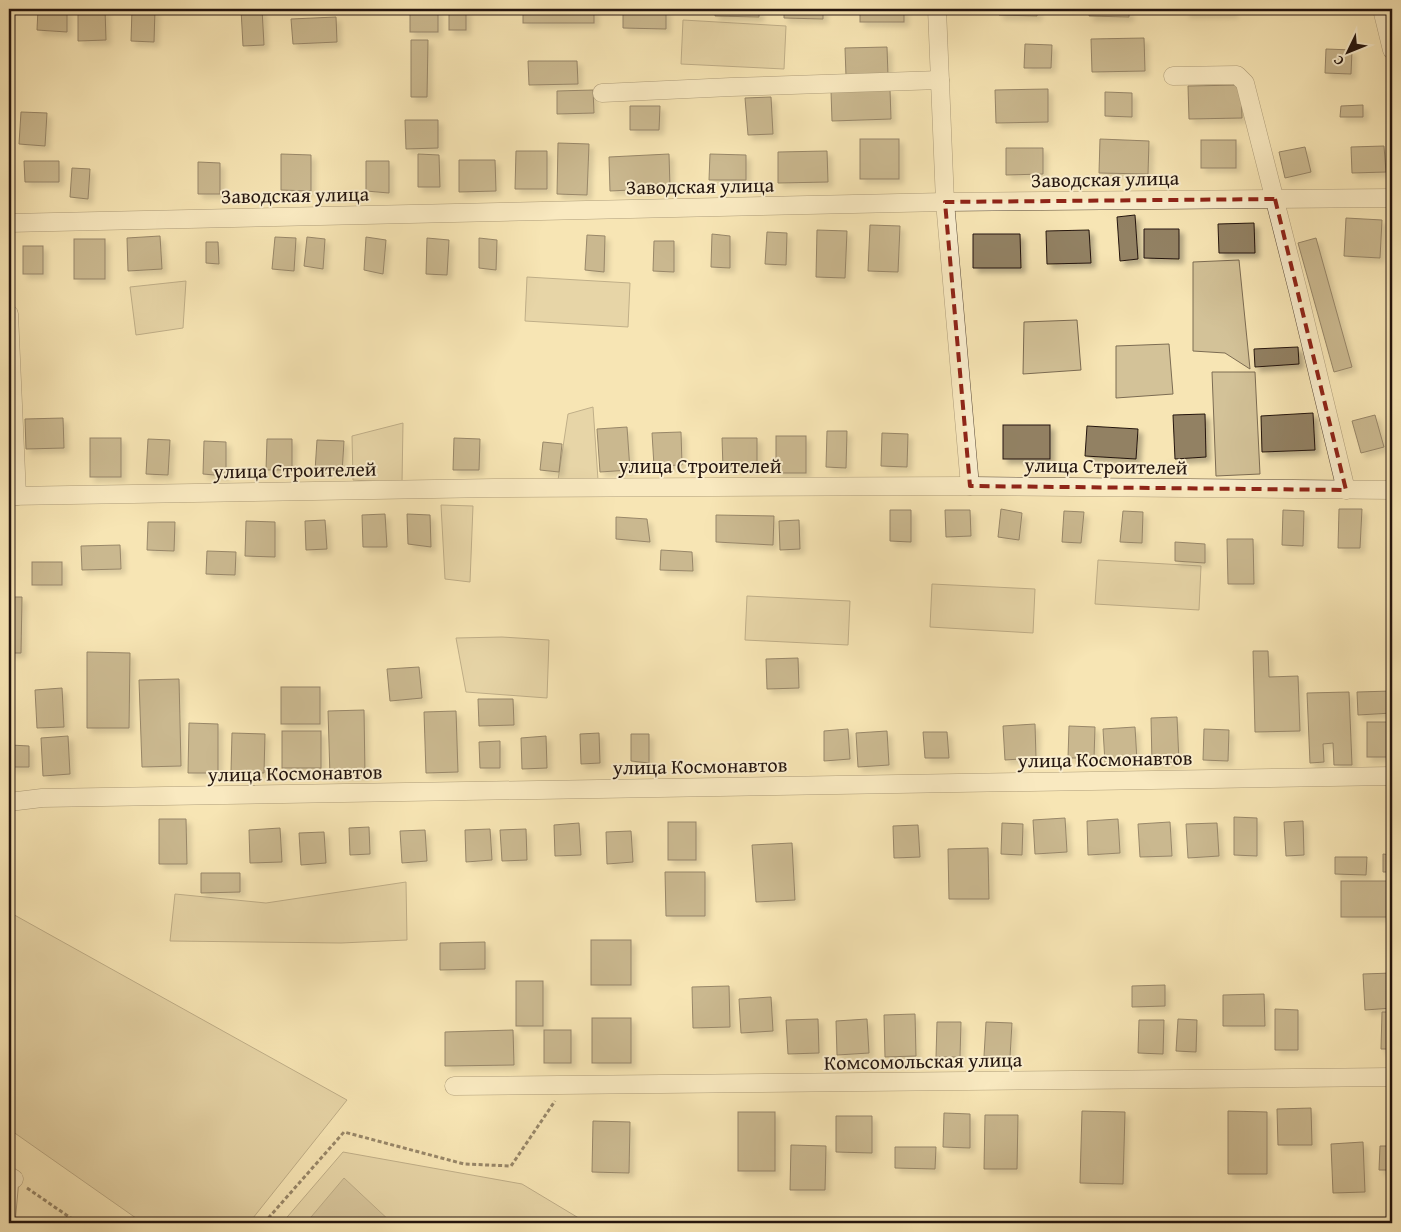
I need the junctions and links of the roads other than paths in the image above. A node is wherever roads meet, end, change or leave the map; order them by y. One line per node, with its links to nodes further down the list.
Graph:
1 (937, 9): 5 (street)
2 (1382, 9): 3 (street)
3 (1392, 50)
4 (1173, 76): 8 (street)
5 (940, 80): 6 (street); 9 (street)
6 (602, 93)
7 (1392, 198): 8 (street, Заводская улица)
8 (1274, 199): 9 (street, Заводская улица); 13 (street)
9 (945, 202): 10 (street, Заводская улица); 12 (street)
10 (9, 223)
11 (9, 314): 15 (street)
12 (970, 486): 13 (street, улица Строителей); 15 (street, улица Строителей)
13 (1346, 490): 14 (street, улица Строителей)
14 (1392, 490)
15 (13, 496)
16 (1392, 776): 17 (street, улица Космонавтов)
17 (9, 802)
18 (1392, 1077): 19 (street, Комсомольская улица)
19 (454, 1086)
20 (11, 1178): 21 (lane)
21 (10, 1223)

